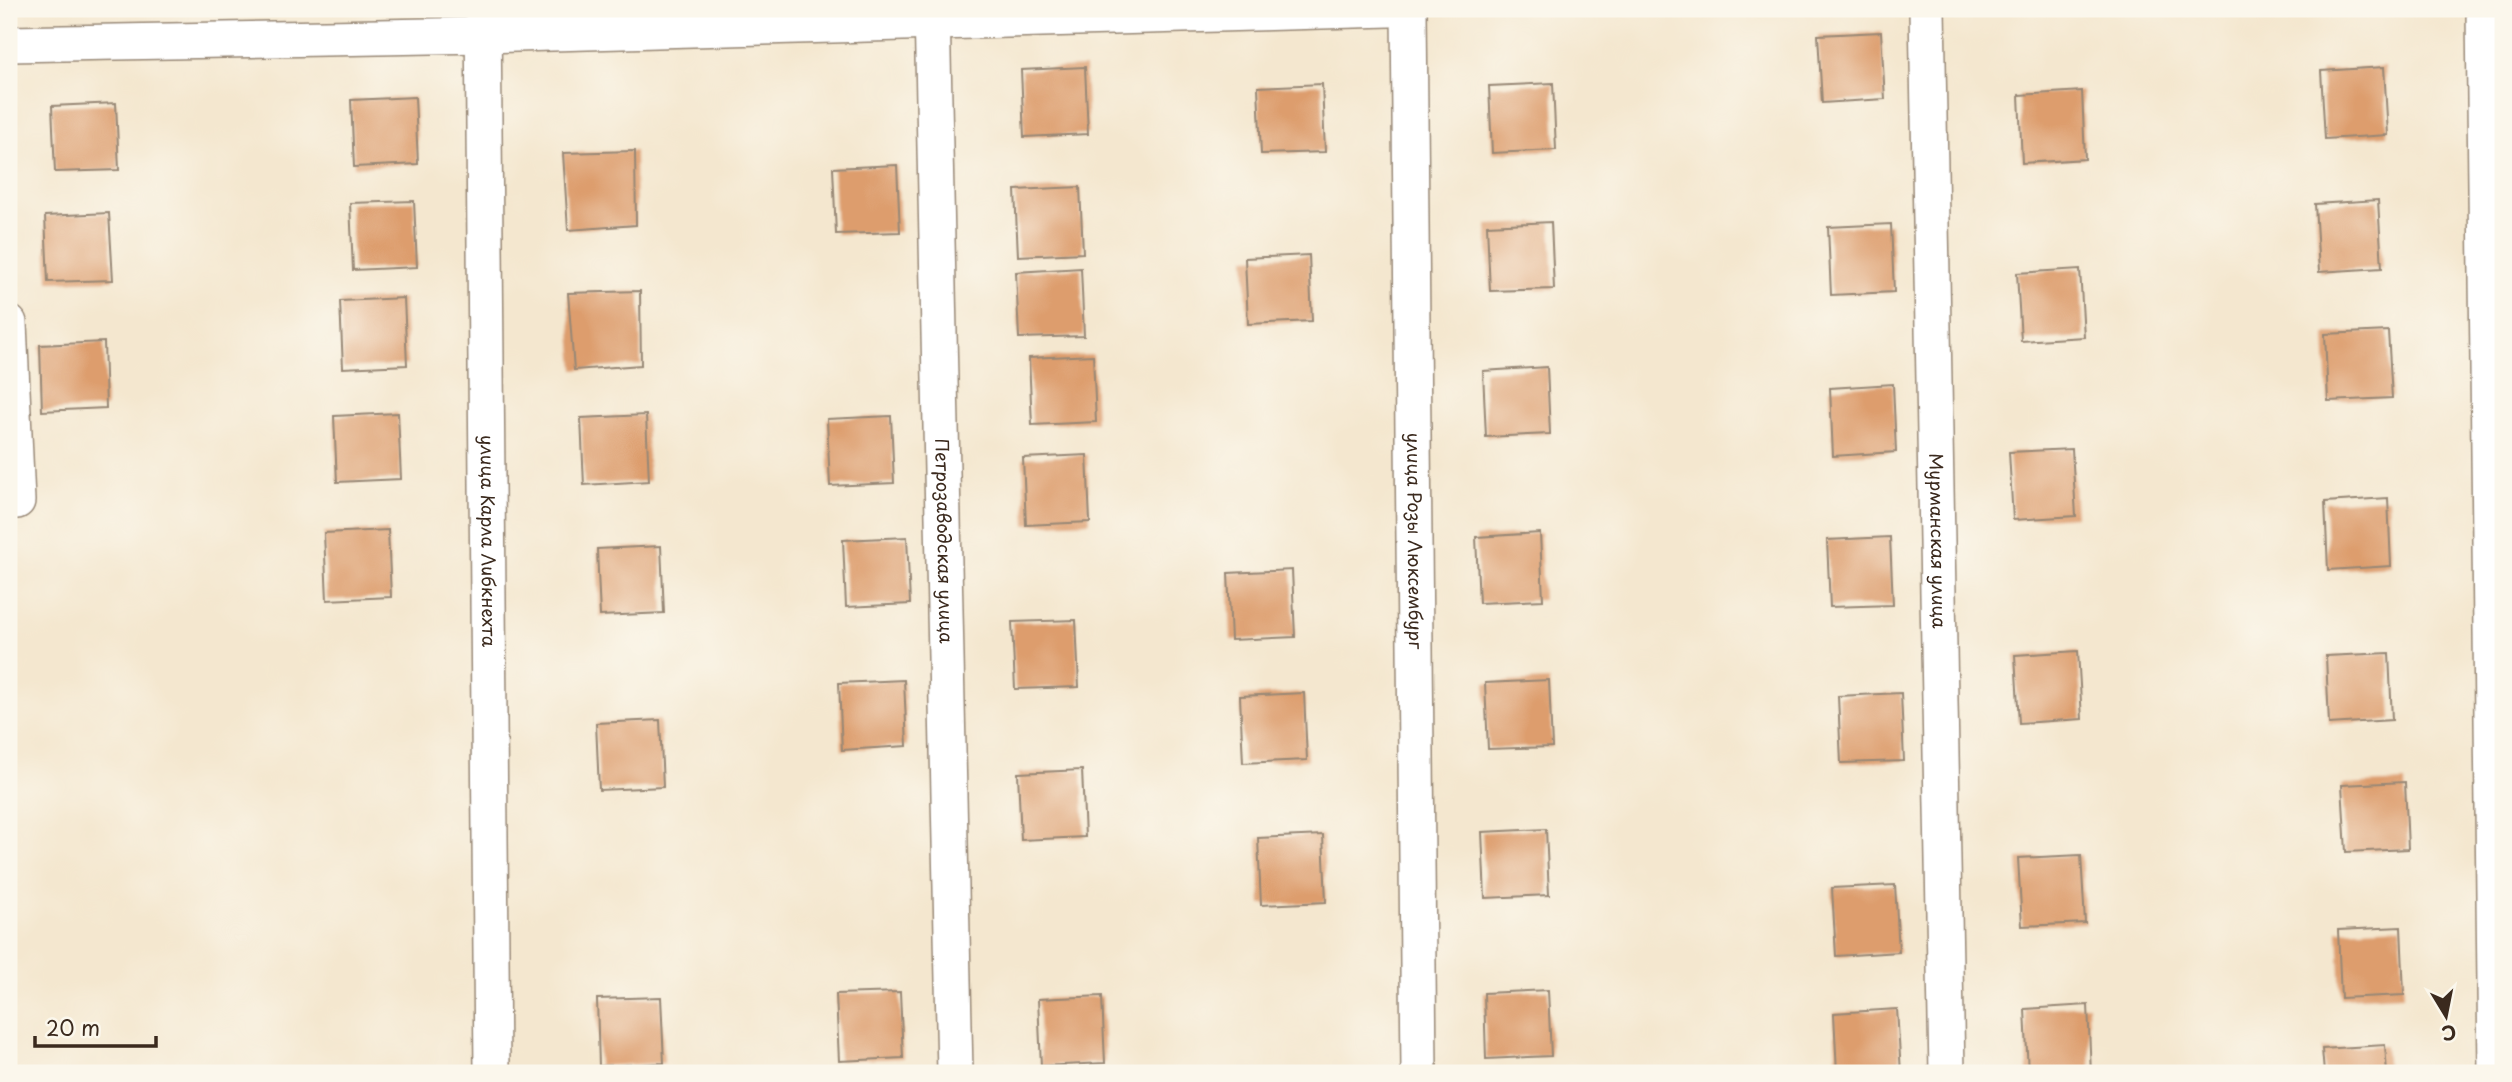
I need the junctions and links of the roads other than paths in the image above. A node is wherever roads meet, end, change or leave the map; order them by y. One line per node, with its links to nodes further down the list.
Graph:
1 (1390, 9): 5 (street)
2 (1409, 9): 12 (street, улица Розы Люксембург)
3 (1927, 9): 13 (street, Мурманская улица)
4 (2484, 9): 14 (street)
5 (932, 15): 6 (street); 11 (street, Петрозаводская улица)
6 (483, 22): 7 (street); 10 (street, улица Карла Либкнехта)
7 (9, 44)
8 (9, 323): 9 (street)
9 (17, 501)
10 (492, 1073)
11 (956, 1073)
12 (1419, 1073)
13 (1947, 1073)
14 (2496, 1073)

